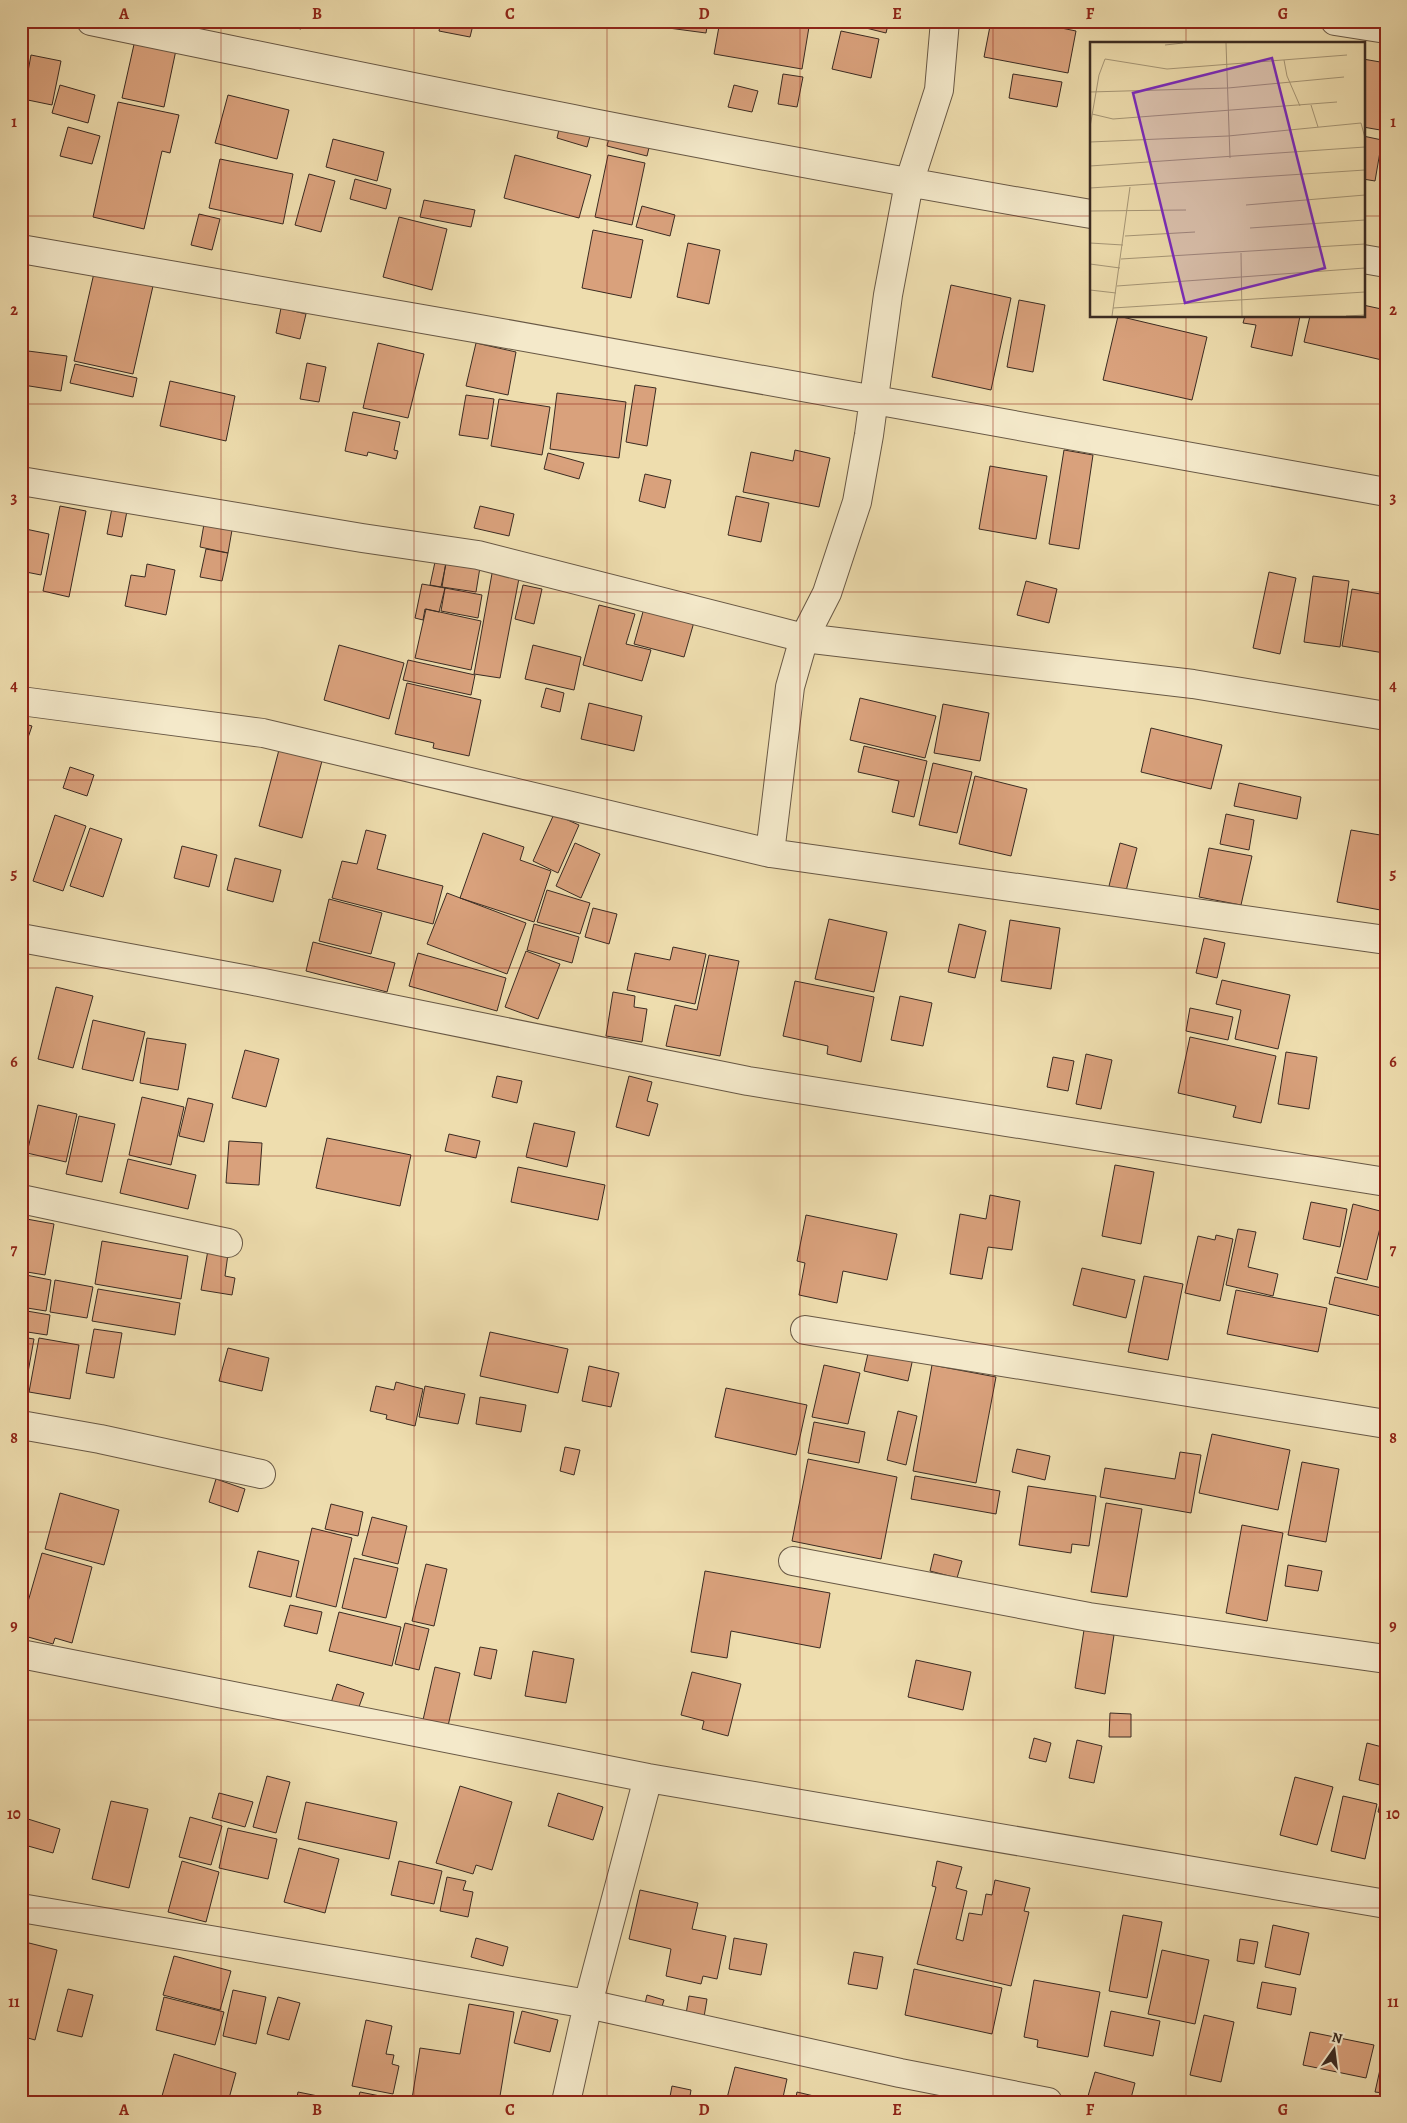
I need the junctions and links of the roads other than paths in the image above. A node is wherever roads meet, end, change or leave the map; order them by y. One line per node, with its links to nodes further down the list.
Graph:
1 (91, 21): 5 (street)
2 (944, 21): 5 (street)
3 (1335, 21): 4 (street)
4 (1386, 29)
5 (908, 183): 6 (street); 10 (street)
6 (1090, 214)
7 (21, 249): 10 (street)
8 (1364, 259): 9 (street)
9 (1386, 263)
10 (874, 400): 12 (street); 13 (street)
11 (21, 481): 13 (street)
12 (1386, 492)
13 (804, 638): 15 (street); 16 (street)
14 (21, 701): 16 (street)
15 (1386, 716)
16 (770, 853): 18 (street)
17 (21, 938): 19 (street)
18 (1386, 940)
19 (1386, 1182)
20 (21, 1199): 21 (street)
21 (228, 1243)
22 (805, 1330): 23 (street)
23 (1386, 1424)
24 (21, 1425): 25 (street)
25 (261, 1474)
26 (793, 1561): 28 (street)
27 (21, 1654): 29 (street)
28 (1386, 1659)
29 (648, 1778): 30 (street); 32 (street)
30 (1386, 1904)
31 (21, 1908): 32 (street)
32 (588, 2004): 33 (street); 34 (street)
33 (566, 2102)
34 (1048, 2102)

